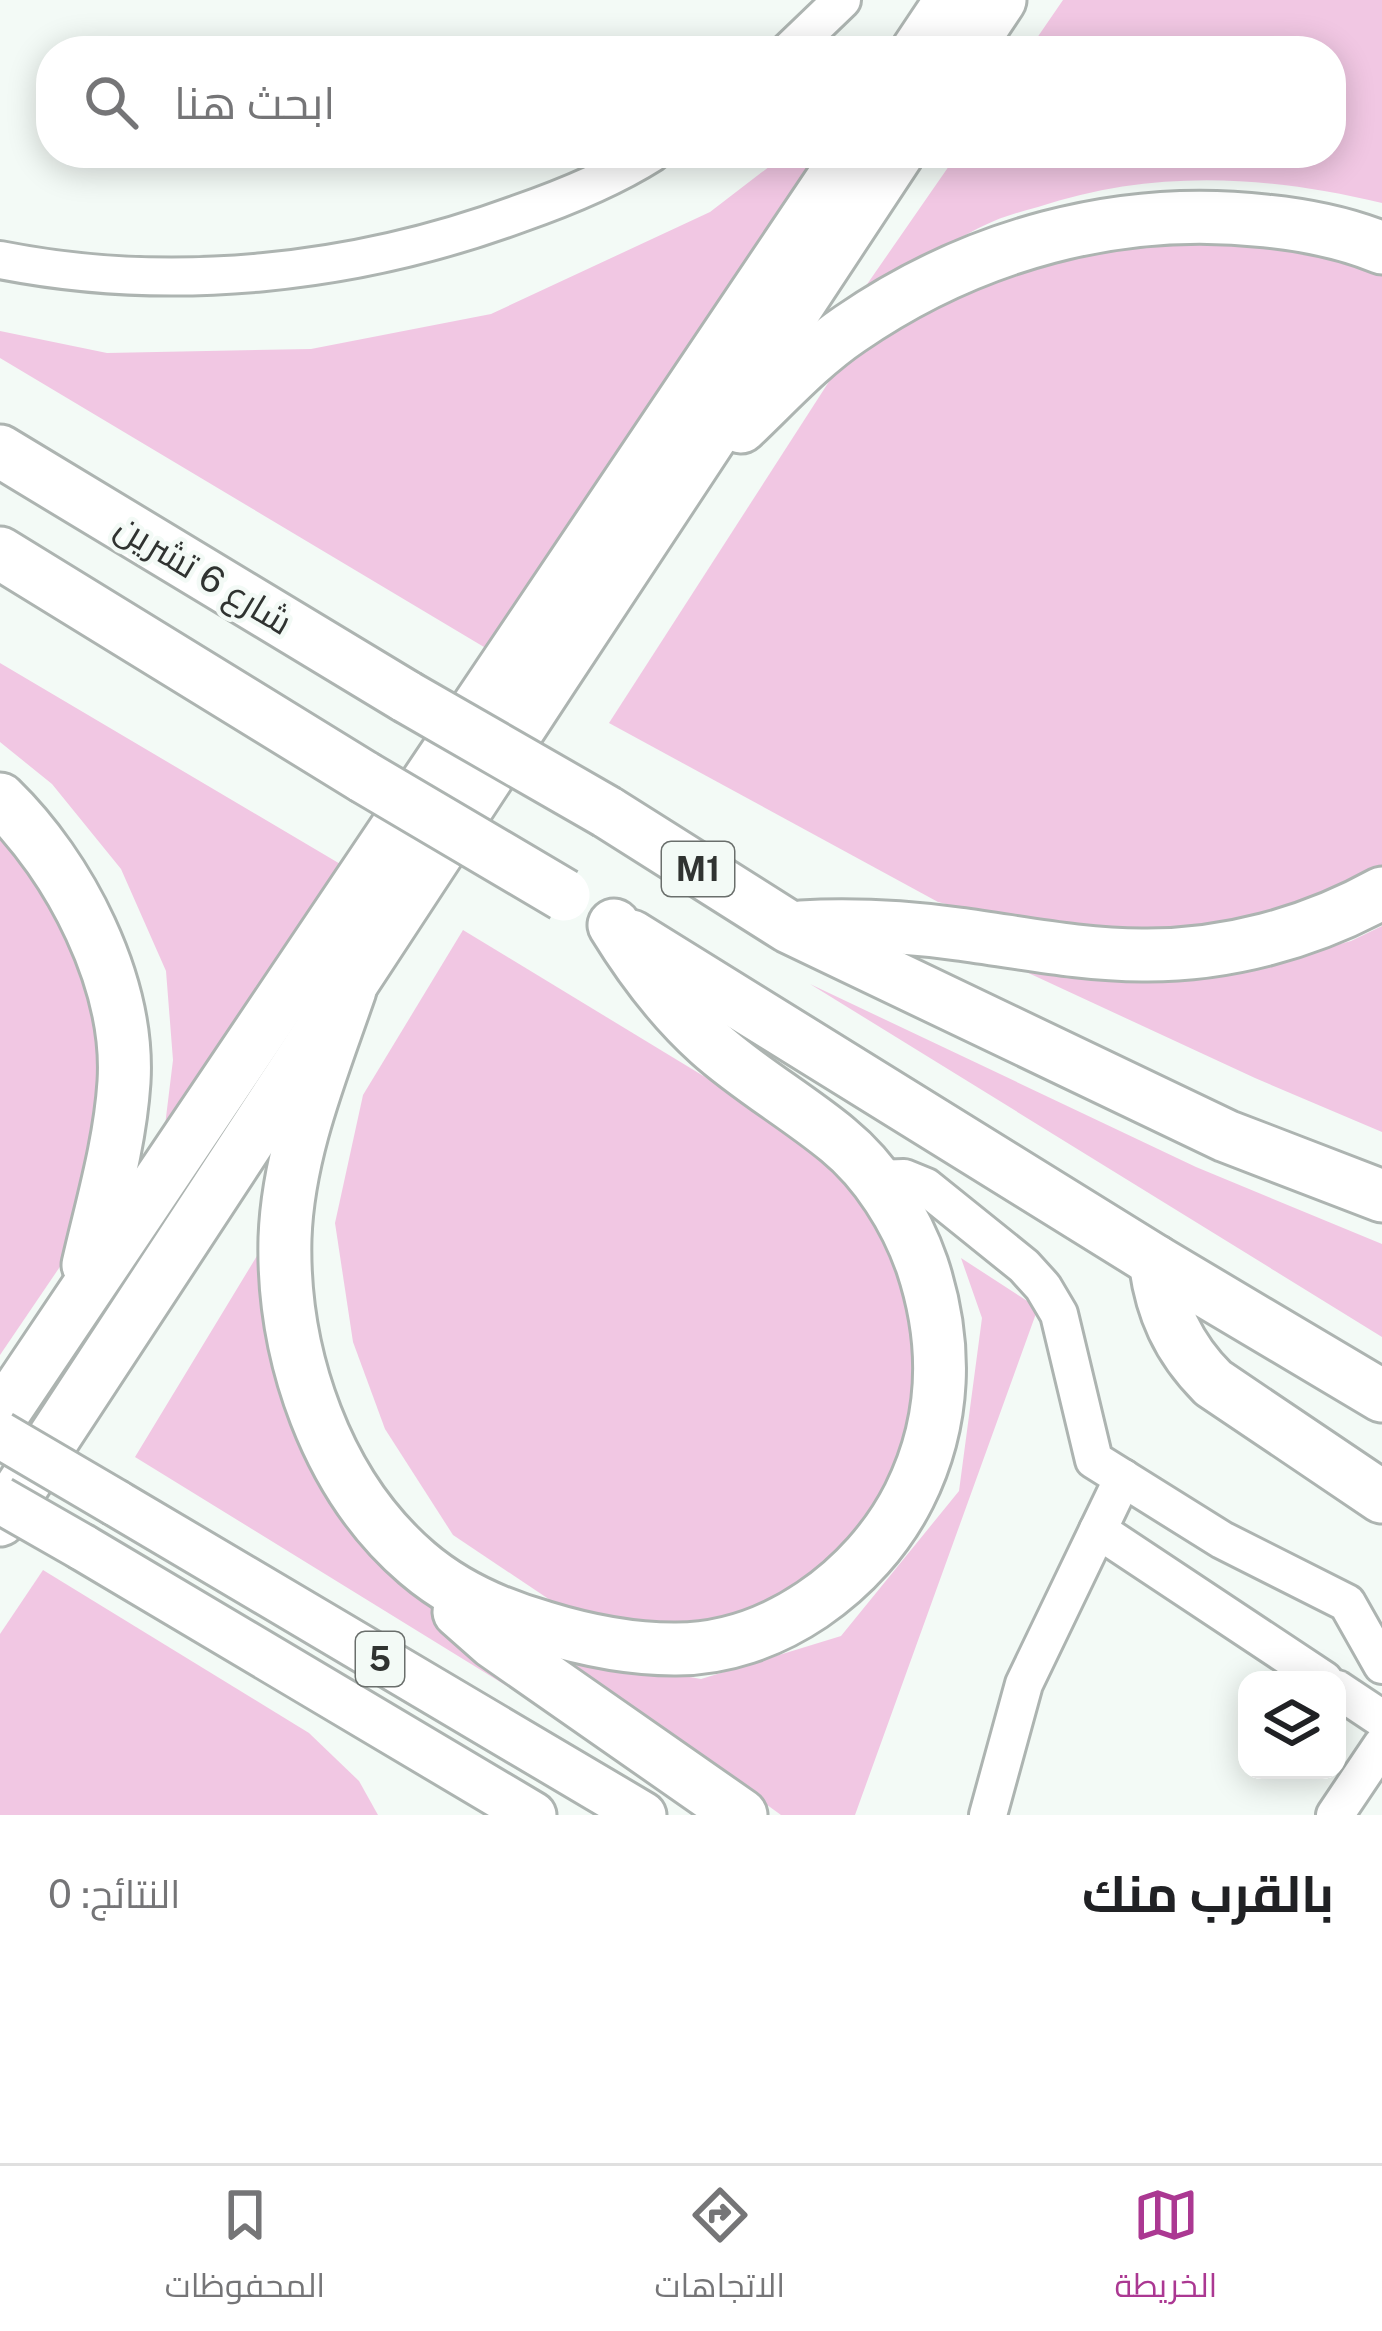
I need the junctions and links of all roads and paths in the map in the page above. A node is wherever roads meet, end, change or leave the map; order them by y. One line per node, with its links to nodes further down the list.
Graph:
1 (842, 0): 4 (street)
2 (950, 0): 5 (highway)
3 (1000, 0): 6 (highway)
4 (805, 36)
5 (927, 36)
6 (976, 36)
7 (622, 168): 11 (street)
8 (840, 168): 23 (highway)
9 (888, 168): 13 (highway)
10 (1382, 248): 13 (highway)
11 (0, 260)
12 (0, 451): 18 (highway, شارع 6 تشرين / M1, bridge)
13 (644, 535): 19 (highway)
14 (0, 553): 17 (highway, bridge)
15 (0, 800): 23 (highway)
16 (1382, 893): 18 (highway)
17 (614, 925): 20 (highway); 22 (highway)
18 (789, 927): 21 (highway)
19 (350, 990): 30 (highway); 32 (highway)
20 (875, 1179): 27 (street); 32 (highway)
21 (1382, 1196)
22 (1155, 1261): 24 (highway); 28 (highway)
23 (81, 1296): 25 (highway)
24 (1382, 1396)
25 (0, 1418)
26 (0, 1435): 39 (main road, 5, bridge)
27 (1123, 1478): 31 (street); 33 (street)
28 (1382, 1497)
29 (0, 1500): 38 (main road, 5, bridge)
30 (0, 1520)
31 (1099, 1530): 34 (street); 41 (street)
32 (417, 1564): 40 (highway)
33 (1382, 1665)
34 (1310, 1671)
35 (1346, 1695): 36 (street)
36 (1382, 1719)
37 (1382, 1744): 42 (street)
38 (533, 1815)
39 (644, 1815)
40 (741, 1815)
41 (988, 1815)
42 (1335, 1815)

